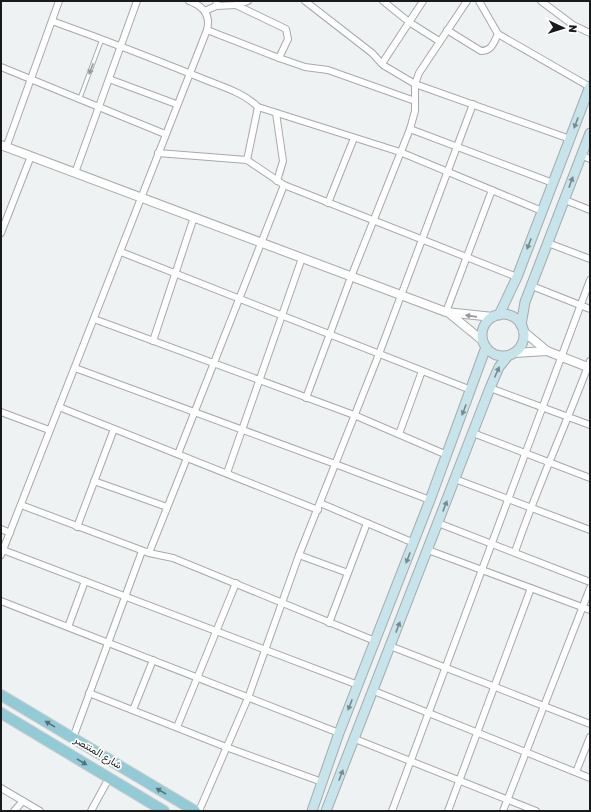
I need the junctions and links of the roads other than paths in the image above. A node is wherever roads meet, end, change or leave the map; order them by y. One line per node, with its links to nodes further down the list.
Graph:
1 (59, 1): 14 (street)
2 (138, 1): 22 (street)
3 (189, 1): 13 (street)
4 (248, 1): 12 (street)
5 (305, 1): 24 (street)
6 (383, 1): 15 (street)
7 (423, 1): 15 (street)
8 (479, 1): 19 (street)
9 (541, 1): 18 (street)
10 (464, 2): 17 (street)
11 (216, 3): 12 (street); 13 (street)
12 (236, 5): 23 (street)
13 (205, 11): 16 (street)
14 (52, 21): 20 (street); 27 (street)
15 (409, 22): 21 (street); 24 (street)
16 (207, 30): 23 (street); 26 (street)
17 (447, 30): 19 (street); 21 (street)
18 (590, 33)
19 (498, 34): 30 (street)
20 (102, 39): 22 (street); 31 (lane, one-way to 31)
21 (439, 41): 29 (street)
22 (121, 45): 26 (street); 28 (street)
23 (279, 58): 32 (street)
24 (383, 62): 29 (street)
25 (1, 67): 27 (street)
26 (190, 74): 33 (street); 36 (street)
27 (31, 78): 31 (street); 43 (street)
28 (109, 79): 33 (street); 35 (street)
29 (415, 84): 32 (street); 34 (street)
30 (590, 87): 42 (main road, one-way to 42)
31 (80, 98): 35 (street)
32 (415, 101): 38 (street)
33 (176, 104): 40 (street)
34 (473, 104): 42 (street); 44 (street)
35 (99, 106): 40 (street); 51 (street)
36 (258, 107): 37 (street); 49 (street)
37 (276, 113): 41 (street); 52 (street)
38 (410, 128): 44 (street); 45 (street)
39 (590, 133): 48 (main road)
40 (165, 134): 46 (street)
41 (354, 138): 45 (street); 58 (street)
42 (570, 139): 53 (main road)
43 (4, 146): 47 (street)
44 (457, 146): 50 (street); 53 (street)
45 (400, 152): 50 (street); 62 (street)
46 (158, 153): 49 (street); 56 (street)
47 (31, 156): 51 (street); 63 (street)
48 (586, 157): 57 (main road, one-way to 48)
49 (247, 160): 52 (street)
50 (448, 172): 55 (street); 64 (street)
51 (74, 173): 56 (street)
52 (277, 181): 54 (street)
53 (553, 183): 60 (main road)
54 (284, 185): 58 (street); 66 (street)
55 (492, 190): 60 (street); 68 (street)
56 (142, 199): 61 (street); 67 (street)
57 (564, 200): 59 (street); 65 (main road)
58 (328, 203): 62 (street)
59 (590, 210)
60 (542, 211): 73 (main road, one-way to 73)
61 (194, 217): 66 (street); 71 (street)
62 (373, 221): 64 (street); 72 (street)
63 (1, 233)
64 (423, 239): 68 (street); 76 (street)
65 (548, 243): 70 (street); 75 (main road)
66 (262, 244): 69 (street); 77 (street)
67 (121, 252): 71 (street); 83 (street)
68 (467, 256): 73 (street); 80 (street)
69 (302, 258): 72 (street); 81 (street)
70 (590, 259)
71 (175, 274): 77 (street); 86 (street)
72 (351, 276): 76 (street); 85 (street)
73 (517, 276): 82 (main road)
74 (590, 280): 78 (street)
75 (532, 286): 78 (street); 84 (main road)
76 (401, 296): 80 (street); 89 (street)
77 (240, 299): 81 (street); 92 (street)
78 (581, 305): 79 (street); 91 (street)
79 (590, 309)
80 (447, 313): 82 (street, one-way to 80); 87 (street)
81 (282, 316): 85 (street); 96 (street)
82 (496, 316): 84 (main road); 87 (main road)
83 (94, 319): 86 (street); 94 (street)
84 (522, 328): 88 (street); 90 (main road)
85 (329, 334): 89 (street); 99 (street)
86 (153, 341): 92 (street)
87 (484, 344): 90 (main road); 98 (main road)
88 (547, 351): 90 (street); 91 (street)
89 (380, 354): 95 (street); 104 (street)
90 (511, 354): 97 (main road, one-way to 90)
91 (562, 356): 93 (street); 101 (street)
92 (214, 364): 96 (street); 103 (street)
93 (589, 365): 105 (street)
94 (75, 368): 100 (street); 103 (street)
95 (422, 371): 98 (street); 111 (street)
96 (259, 380): 99 (street); 109 (street)
97 (490, 388): 101 (street); 110 (main road)
98 (471, 390): 114 (main road, one-way to 114)
99 (306, 398): 104 (street)
100 (59, 407): 107 (street); 108 (street)
101 (543, 407): 105 (street); 112 (street)
102 (1, 412): 108 (street)
103 (194, 412): 109 (street); 113 (street)
104 (354, 415): 111 (street); 117 (street)
105 (569, 417): 106 (street); 116 (street)
106 (590, 425)
107 (114, 429): 113 (street); 121 (street)
108 (49, 430): 125 (street)
109 (242, 430): 117 (street); 118 (street)
110 (473, 433): 112 (street); 120 (main road)
111 (399, 434): 114 (street)
112 (526, 453): 116 (street); 122 (street)
113 (178, 454): 115 (street)
114 (447, 455): 123 (main road)
115 (187, 458): 118 (street); 126 (street)
116 (550, 463): 119 (street); 127 (street)
117 (335, 464): 123 (street); 124 (street)
118 (227, 473): 128 (street)
119 (590, 478)
120 (455, 479): 122 (street); 130 (main road, one-way to 120)
121 (94, 481): 126 (street); 131 (street)
122 (509, 499): 127 (street); 136 (street)
123 (430, 500): 135 (main road)
124 (320, 503): 128 (street); 129 (street)
125 (21, 505): 131 (street); 134 (street)
126 (167, 507): 139 (street)
127 (531, 507): 133 (street); 140 (street)
128 (318, 510): 141 (street)
129 (367, 523): 135 (street); 143 (street)
130 (438, 523): 136 (street); 137 (main road)
131 (77, 527): 139 (street)
132 (1, 529): 134 (street)
133 (590, 530)
134 (10, 533): 138 (street)
135 (414, 543): 157 (main road, one-way to 157)
136 (492, 543): 140 (street); 142 (street)
137 (428, 550): 142 (street); 159 (main road, one-way to 137)
138 (2, 552): 144 (street)
139 (145, 552): 146 (street); 149 (street)
140 (515, 552): 145 (street)
141 (299, 555): 143 (street); 151 (street)
142 (482, 570): 147 (street); 162 (street)
143 (348, 573): 154 (street)
144 (85, 581): 149 (street); 155 (street)
145 (590, 582)
146 (236, 583): 151 (street); 156 (street)
147 (531, 588): 152 (street); 165 (street)
148 (590, 588): 152 (street)
149 (125, 596): 156 (street); 158 (street)
150 (1, 601): 155 (street)
151 (282, 604): 154 (street); 160 (street)
152 (582, 607): 153 (street); 170 (street)
153 (590, 610)
154 (329, 623): 157 (street)
155 (68, 627): 158 (street)
156 (216, 631): 160 (street); 163 (street)
157 (375, 641): 164 (main road)
158 (108, 643): 161 (street); 167 (street)
159 (390, 646): 162 (street); 166 (main road)
160 (266, 650): 164 (street); 169 (street)
161 (152, 660): 163 (street); 171 (street)
162 (446, 668): 165 (street); 173 (street)
163 (198, 678): 169 (street); 175 (street)
164 (358, 685): 177 (main road, one-way to 177)
165 (494, 687): 170 (street); 176 (street)
166 (374, 691): 173 (street); 180 (main road)
167 (89, 693): 171 (street); 179 (street)
168 (1, 695): 179 (main road, شارع المنتصر, one-way to 168)
169 (248, 698): 177 (street); 181 (street)
170 (544, 706): 174 (street); 182 (street)
171 (132, 710): 175 (street)
172 (1, 713): 185 (main road, شارع المنتصر, one-way to 185)
173 (429, 713): 176 (street); 183 (street)
174 (590, 724)
175 (177, 728): 181 (street)
176 (478, 732): 182 (street); 187 (street)
177 (339, 733): 188 (main road)
178 (590, 737): 184 (street)
179 (73, 738): 196 (main road, شارع المنتصر, one-way to 179)
180 (355, 739): 183 (street); 199 (main road, one-way to 180)
181 (226, 747): 188 (street); 197 (street)
182 (527, 752): 184 (street); 190 (street)
183 (411, 761): 187 (street); 200 (street)
184 (576, 772): 186 (street)
185 (109, 778): 194 (street); 195 (main road, شارع المنتصر)
186 (590, 778)
187 (459, 781): 190 (street); 201 (street)
188 (322, 782): 198 (main road)
189 (1, 788): 191 (street)
190 (508, 800): 202 (street); 203 (street)
191 (23, 801): 192 (street); 193 (street)
192 (14, 811)
193 (40, 811)
194 (91, 811)
195 (164, 811)
196 (194, 811)
197 (199, 811)
198 (312, 811)
199 (326, 811)
200 (392, 811)
201 (448, 811)
202 (503, 811)
203 (536, 811)

